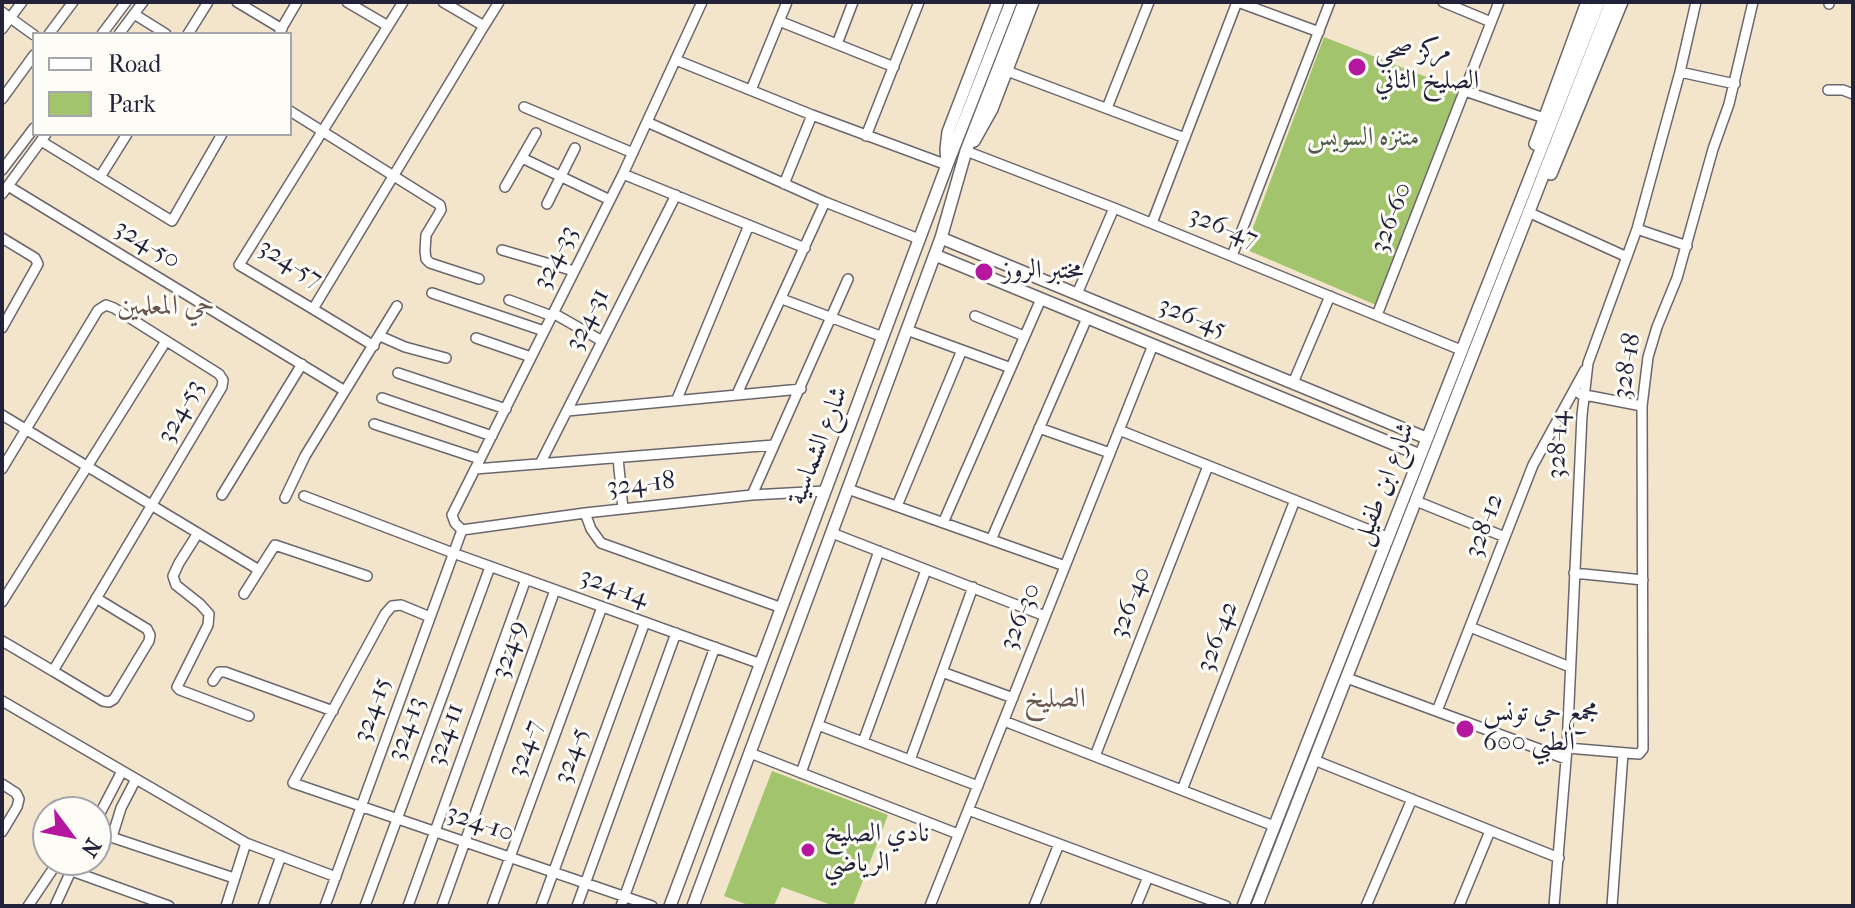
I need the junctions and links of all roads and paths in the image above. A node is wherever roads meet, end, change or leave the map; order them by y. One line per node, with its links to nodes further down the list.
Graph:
1 (22, 2): 32 (street)
2 (73, 2): 39 (street)
3 (126, 2): 40 (street)
4 (143, 2): 31 (street)
5 (208, 2): 43 (street)
6 (237, 2): 38 (street)
7 (297, 2): 38 (street)
8 (347, 2): 35 (street)
9 (403, 2): 35 (street)
10 (443, 2): 36 (street)
11 (499, 2): 36 (street, 324-57)
12 (702, 2): 48 (street, 324-33)
13 (787, 2): 33 (street)
14 (853, 2): 46 (street)
15 (919, 2): 49 (street)
16 (998, 2): 77 (street)
17 (1011, 2): 77 (street, شارع الشماسية)
18 (1024, 2): 74 (street, شارع الشماسية)
19 (1033, 2): 50 (street)
20 (1149, 2): 60 (street)
21 (1238, 2): 44 (street); 72 (street)
22 (1330, 2): 44 (street)
23 (1443, 2): 34 (street)
24 (1499, 2): 34 (street, 326-60)
25 (1587, 2): 63 (street)
26 (1599, 2): 52 (street)
27 (1611, 2): 52 (street)
28 (1622, 2): 91 (street)
29 (1696, 2): 51 (street, 328-14)
30 (1753, 2): 53 (street, 328-18)
31 (134, 14): 41 (street); 42 (street)
32 (6, 15): 37 (street); 45 (street)
33 (779, 21): 46 (street); 54 (street)
34 (1491, 22): 56 (street, 326-60)
35 (388, 26): 66 (street)
36 (484, 26): 80 (street, 324-57)
37 (2, 29)
38 (280, 31)
39 (50, 32)
40 (104, 32)
41 (120, 32)
42 (163, 32)
43 (189, 32)
44 (1319, 32): 102 (street)
45 (32, 34)
46 (837, 44): 49 (street)
47 (32, 58): 58 (street)
48 (676, 60): 54 (street); 64 (street, 324-33)
49 (894, 67): 70 (street)
50 (1007, 71): 60 (street); 74 (street)
51 (1680, 72): 53 (street); 94 (street, 328-14)
52 (1574, 81): 91 (street, شارع ابن طفيل)
53 (1735, 84): 98 (street, 328-18)
54 (751, 90): 62 (street)
55 (1828, 90): 57 (street)
56 (1465, 91): 63 (street); 116 (street, 326-60)
57 (1853, 94)
58 (2, 99)
59 (524, 107): 75 (street)
60 (1107, 108): 72 (street)
61 (292, 112): 66 (street)
62 (812, 115): 70 (street); 83 (street)
63 (1544, 118): 91 (street)
64 (647, 122): 75 (street, 324-33); 83 (street)
65 (32, 131): 78 (street)
66 (323, 131): 80 (street); 114 (street, 324-57)
67 (536, 133): 76 (street)
68 (126, 136): 81 (street)
69 (221, 136): 81 (street)
70 (866, 136): 77 (street)
71 (44, 138): 81 (street); 85 (street)
72 (1185, 138): 92 (street)
73 (575, 148): 82 (street)
74 (966, 151): 90 (street, 326-47); 96 (street, شارع الشماسية)
75 (633, 153): 79 (street, 324-33)
76 (522, 158): 82 (street); 84 (street)
77 (947, 165): 97 (street, شارع الشماسية)
78 (2, 170)
79 (623, 174): 86 (street); 87 (street, 324-33)
80 (394, 175): 105 (street); 114 (street, 324-57)
81 (100, 177)
82 (561, 177): 87 (street); 89 (street)
83 (784, 184): 88 (street)
84 (505, 187)
85 (5, 190): 136 (street, 324-50)
86 (676, 195): 93 (street); 128 (street, 324-31)
87 (610, 200): 104 (street, 324-33)
88 (825, 202): 97 (street); 99 (street)
89 (547, 204)
90 (1114, 208): 92 (street, 326-47); 108 (street)
91 (1522, 211): 103 (street); 132 (street, شارع ابن طفيل); 175 (street, شارع ابن طفيل)
92 (1152, 223): 102 (street, 326-47)
93 (749, 225): 99 (street); 146 (street)
94 (1637, 229): 98 (street); 103 (street, 328-14)
95 (2, 238): 120 (street)
96 (941, 238): 101 (street, شارع الشماسية); 108 (street, 326-45)
97 (919, 239): 125 (street, شارع الشماسية)
98 (1687, 246): 147 (street, 328-18)
99 (805, 248): 110 (street)
100 (502, 250): 104 (street)
101 (935, 255): 111 (street, 326-45); 121 (street, شارع الشماسية)
102 (1232, 256): 109 (street, 326-47)
103 (1627, 257): 135 (street, 328-14)
104 (574, 271): 115 (street, 324-33)
105 (479, 279)
106 (848, 279): 118 (street)
107 (432, 293): 122 (street)
108 (1077, 294): 139 (street, 326-45)
109 (1330, 296): 116 (street, 326-47); 139 (street)
110 (782, 299): 118 (street); 142 (street)
111 (1041, 299): 119 (street, 326-45); 124 (street)
112 (509, 300): 115 (street)
113 (397, 306): 123 (street)
114 (313, 309): 130 (street)
115 (553, 314): 122 (street, 324-33); 128 (street)
116 (1377, 315): 132 (street, 326-47)
117 (975, 316): 124 (street)
118 (830, 318): 125 (street); 140 (street)
119 (1087, 318): 129 (street, 326-45); 152 (street)
120 (2, 328)
121 (907, 330): 131 (street); 168 (street, شارع الشماسية)
122 (544, 331): 133 (street, 324-33)
123 (380, 336): 130 (street); 134 (street)
124 (1024, 336): 137 (street)
125 (883, 337): 169 (street, شارع الشماسية)
126 (476, 338): 133 (street)
127 (166, 341): 153 (street, 324-53); 165 (street); 176 (street, 324-53)
128 (602, 341): 149 (street, 324-31)
129 (1153, 345): 154 (street, 326-30); 159 (street, 326-45)
130 (374, 346): 141 (street)
131 (962, 350): 137 (street); 177 (street)
132 (1461, 350): 157 (street, شارع ابن طفيل)
133 (531, 357): 148 (street, 324-33)
134 (446, 358)
135 (1588, 363): 143 (street, 328-12); 144 (street, 328-14)
136 (302, 364): 141 (street, 324-50); 170 (street)
137 (1011, 368): 180 (street)
138 (398, 373): 148 (street)
139 (1293, 383): 155 (street, 326-45)
140 (801, 389): 142 (street); 158 (street)
141 (345, 391): 173 (street)
142 (737, 394): 146 (street)
143 (1572, 394): 144 (street); 185 (street, 328-12)
144 (1584, 395): 147 (street); 195 (street, 328-14)
145 (382, 398): 156 (street)
146 (677, 399): 149 (street)
147 (1642, 406): 198 (street, 328-18)
148 (506, 409): 156 (street, 324-33)
149 (567, 411): 164 (street, 324-31)
150 (2, 415): 153 (street)
151 (374, 424): 163 (street)
152 (1039, 428): 160 (street); 186 (street)
153 (26, 429): 165 (street); 167 (street)
154 (1119, 430): 160 (street, 326-30); 166 (street)
155 (1412, 433): 157 (street, 326-45); 159 (street)
156 (492, 436): 163 (street, 324-33)
157 (1426, 438): 161 (street, شارع ابن طفيل)
158 (774, 445): 162 (street); 171 (street)
159 (1405, 449): 161 (street, 326-45)
160 (1110, 453): 190 (street, 326-30)
161 (1420, 455): 184 (street, شارع ابن طفيل)
162 (618, 458): 164 (street); 178 (street)
163 (478, 464): 164 (street); 181 (street, 324-33)
164 (540, 464)
165 (88, 466): 176 (street); 203 (street)
166 (1208, 466): 174 (street); 230 (street, 326-40)
167 (2, 469)
168 (848, 489): 177 (street); 183 (street, شارع الشماسية)
169 (825, 491): 171 (street, 324-18); 189 (street, شارع الشماسية)
170 (222, 495)
171 (752, 495): 178 (street, 324-18)
172 (304, 496): 188 (street, 324-14)
173 (285, 498)
174 (1295, 500): 184 (street); 239 (street, 326-42)
175 (1416, 501): 185 (street); 217 (street, شارع ابن طفيل)
176 (153, 506): 182 (street); 202 (street)
177 (897, 506): 180 (street)
178 (623, 509): 179 (street, 324-18)
179 (585, 513): 181 (street, 324-18); 205 (street)
180 (943, 523): 186 (street)
181 (462, 530): 188 (street, 324-15)
182 (198, 533): 193 (street); 223 (street)
183 (832, 533): 187 (street); 192 (street, شارع الشماسية)
184 (1387, 537): 240 (street, شارع ابن طفيل)
185 (1505, 537): 209 (street, 328-12)
186 (991, 540): 190 (street)
187 (879, 551): 194 (street); 225 (street)
188 (453, 553): 191 (street, 324-14); 207 (street, 324-15)
189 (799, 561): 192 (street); 205 (street, شارع الشماسية)
190 (1065, 566): 206 (street, 326-30)
191 (490, 567): 197 (street, 324-14); 246 (street, 324-13)
192 (818, 569): 228 (street, شارع الشماسية)
193 (259, 570): 196 (street); 201 (street)
194 (926, 570): 199 (street); 226 (street)
195 (1574, 573): 198 (street); 214 (street, 328-14)
196 (367, 576)
197 (526, 579): 200 (street, 324-14); 250 (street, 324-11)
198 (1643, 580): 229 (street, 328-18)
199 (973, 587): 206 (street); 216 (street)
200 (555, 590): 204 (street, 324-14); 253 (street, 324-9)
201 (244, 594)
202 (96, 598): 215 (street); 215 (street)
203 (2, 602)
204 (602, 607): 208 (street, 324-14); 257 (street, 324-7)
205 (782, 608): 213 (street, شارع الشماسية)
206 (1045, 616): 219 (street, 326-30)
207 (430, 617): 221 (street); 244 (street, 324-15)
208 (645, 622): 210 (street, 324-14); 259 (street, 324-5)
209 (1470, 627): 214 (street); 222 (street, 328-12)
210 (676, 633): 212 (street, 324-14); 266 (street)
211 (2, 641): 215 (street)
212 (715, 647): 213 (street, 324-14); 267 (street)
213 (761, 664): 281 (street, شارع الشماسية)
214 (1570, 667): 227 (street, 328-14)
215 (53, 671)
216 (942, 672): 219 (street); 232 (street)
217 (1347, 678): 222 (street); 233 (street, شارع ابن طفيل)
218 (213, 681): 221 (street)
219 (1013, 698): 224 (street, 326-30)
220 (2, 701): 234 (street)
221 (333, 711): 244 (street, 324-10)
222 (1437, 711): 231 (street)
223 (249, 716)
224 (1004, 721): 230 (street); 238 (street, 326-30)
225 (818, 725): 226 (street); 235 (street)
226 (863, 742): 232 (street)
227 (1567, 748): 229 (street); 231 (street, 328-14)
228 (750, 753): 235 (street); 282 (street, شارع الشماسية)
229 (1623, 753): 292 (street)
230 (1095, 756): 239 (street)
231 (1566, 759): 258 (street, 328-14)
232 (910, 760): 238 (street)
233 (1314, 760): 242 (street, شارع ابن طفيل); 243 (street)
234 (122, 771): 236 (street); 241 (street)
235 (801, 773): 251 (street)
236 (136, 779): 252 (street); 254 (street)
237 (2, 784): 249 (street)
238 (978, 786): 245 (street, 326-30)
239 (1182, 790): 247 (street)
240 (1287, 793): 242 (street); 247 (street, شارع ابن طفيل)
241 (109, 796)
242 (1299, 799): 288 (street, شارع ابن طفيل)
243 (1412, 799): 248 (street); 289 (street)
244 (362, 806): 246 (street, 324-10); 263 (street, 324-15)
245 (968, 810): 251 (street, 326-30); 255 (street)
246 (397, 819): 250 (street, 324-10); 274 (street, 324-13)
247 (1274, 826): 287 (street, شارع ابن طفيل)
248 (1490, 831): 258 (street); 290 (street)
249 (2, 832)
250 (435, 832): 253 (street, 324-10); 275 (street, 324-11)
251 (958, 834): 283 (street, 326-30)
252 (112, 837): 265 (street)
253 (464, 842): 257 (street, 324-10); 276 (street, 324-9)
254 (246, 843): 256 (street); 265 (street)
255 (1059, 844): 264 (street); 284 (street)
256 (281, 856): 263 (street); 272 (street)
257 (509, 857): 259 (street, 324-10); 277 (street, 324-7)
258 (1559, 858): 291 (street, 328-14)
259 (553, 872): 266 (street, 324-10); 278 (street, 324-5)
260 (48, 876): 268 (street)
261 (70, 876): 269 (street)
262 (86, 876): 270 (street)
263 (336, 877): 273 (street, 324-15)
264 (1148, 877): 285 (street); 286 (street)
265 (234, 878): 271 (street)
266 (586, 883): 267 (street, 324-10); 279 (street)
267 (623, 901): 280 (street, 324-10)
268 (28, 906)
269 (55, 906)
270 (169, 906)
271 (226, 906)
272 (263, 906)
273 (325, 906)
274 (365, 906)
275 (408, 906)
276 (442, 906)
277 (492, 906)
278 (541, 906)
279 (577, 906)
280 (652, 906)
281 (670, 906)
282 (693, 906)
283 (930, 906)
284 (1034, 906)
285 (1136, 906)
286 (1226, 906)
287 (1243, 906)
288 (1257, 906)
289 (1366, 906)
290 (1459, 906)
291 (1554, 906)
292 (1612, 906)

